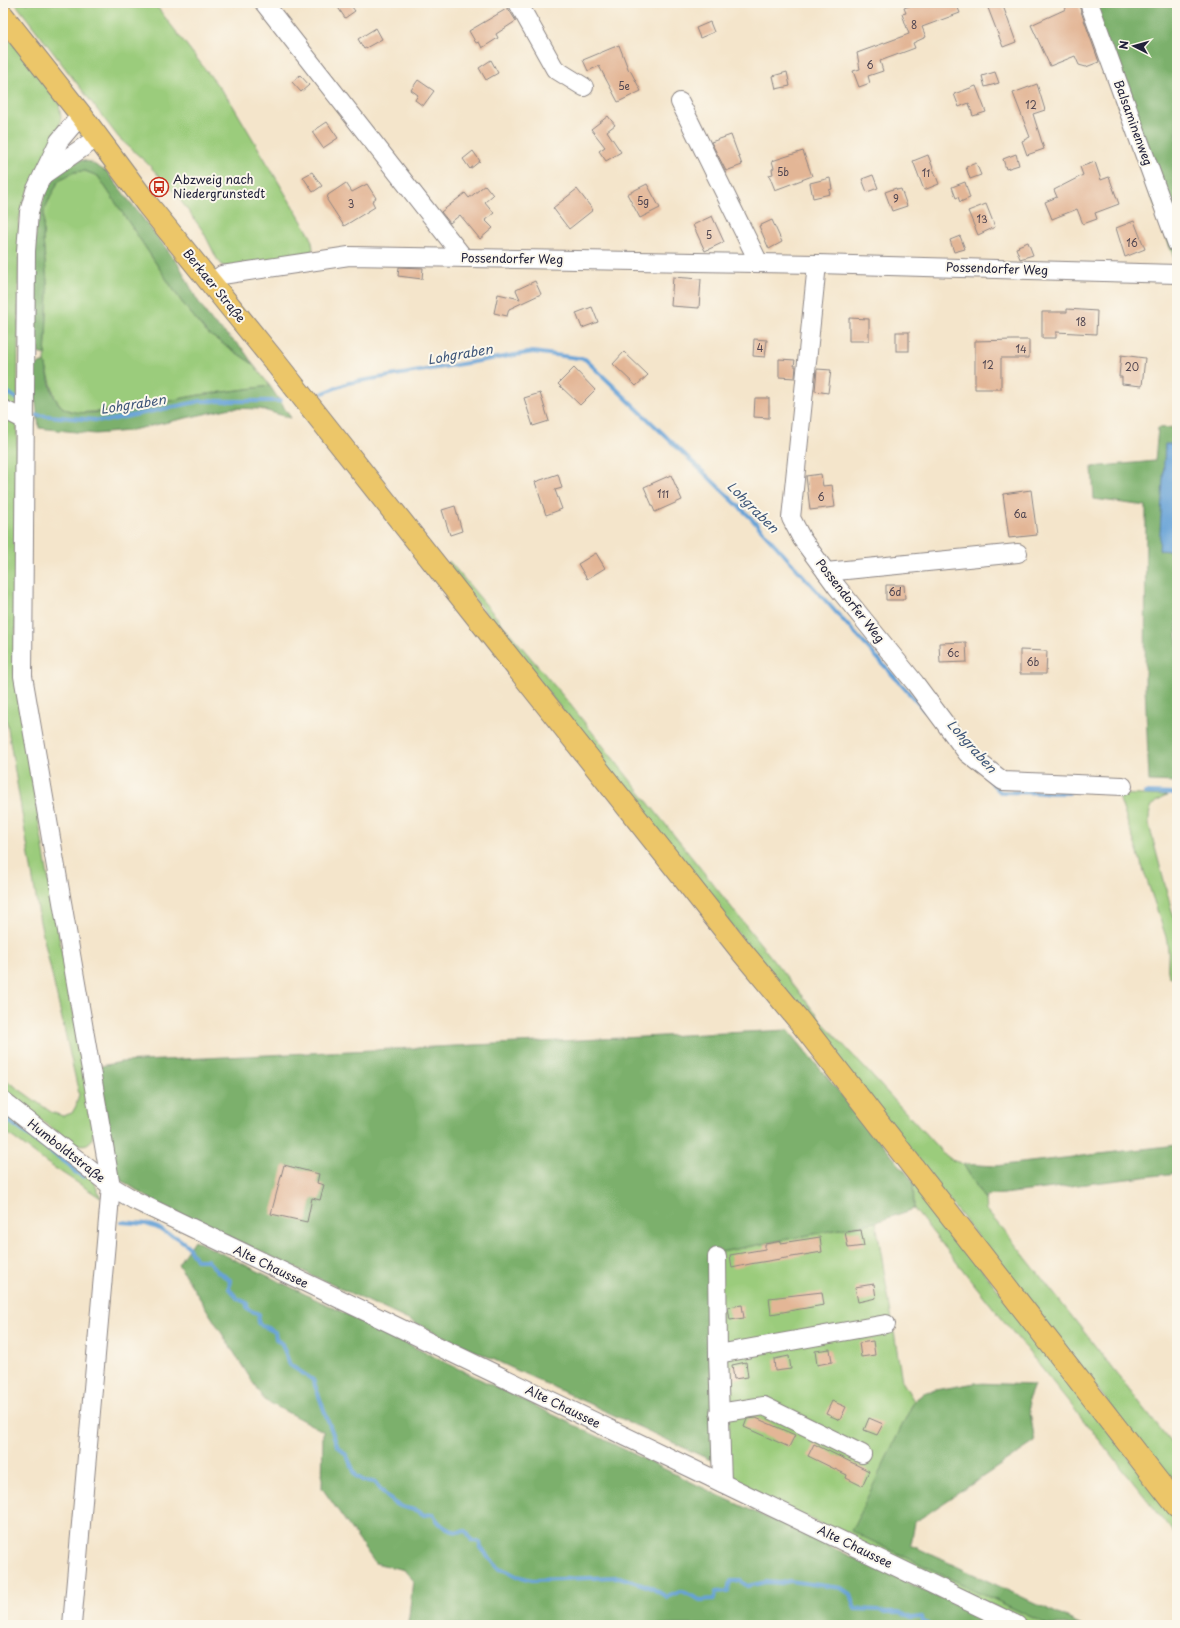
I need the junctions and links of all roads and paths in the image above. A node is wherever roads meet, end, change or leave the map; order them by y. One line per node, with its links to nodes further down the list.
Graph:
1 (264, 3): 11 (street)
2 (518, 3): 5 (street)
3 (1089, 3): 10 (street, Balsaminenweg)
4 (3, 16): 7 (main road, Berkaer Straße)
5 (584, 87)
6 (680, 102): 12 (street)
7 (82, 115): 8 (main road, Berkaer Straße); 9 (street)
8 (98, 137): 9 (street); 15 (main road, Berkaer Straße)
9 (43, 175): 17 (street)
10 (1177, 244)
11 (464, 258): 12 (street, Possendorfer Weg); 15 (street, Possendorfer Weg)
12 (759, 263): 13 (street, Possendorfer Weg)
13 (817, 264): 14 (street, Possendorfer Weg); 19 (street, Possendorfer Weg)
14 (1177, 274)
15 (211, 283): 29 (main road, Berkaer Straße)
16 (3, 409): 17 (street)
17 (25, 420): 22 (street)
18 (1018, 553): 19 (street)
19 (826, 572): 20 (street, Possendorfer Weg)
20 (1123, 786)
21 (3, 1101): 22 (street, Humboldtstraße)
22 (111, 1186): 28 (street, Alte Chaussee); 30 (street)
23 (717, 1257): 25 (street)
24 (886, 1324): 25 (street)
25 (718, 1354): 26 (street)
26 (719, 1413): 27 (street); 28 (street)
27 (862, 1454)
28 (722, 1483): 31 (street, Alte Chaussee)
29 (1177, 1506)
30 (72, 1625)
31 (1017, 1625)

